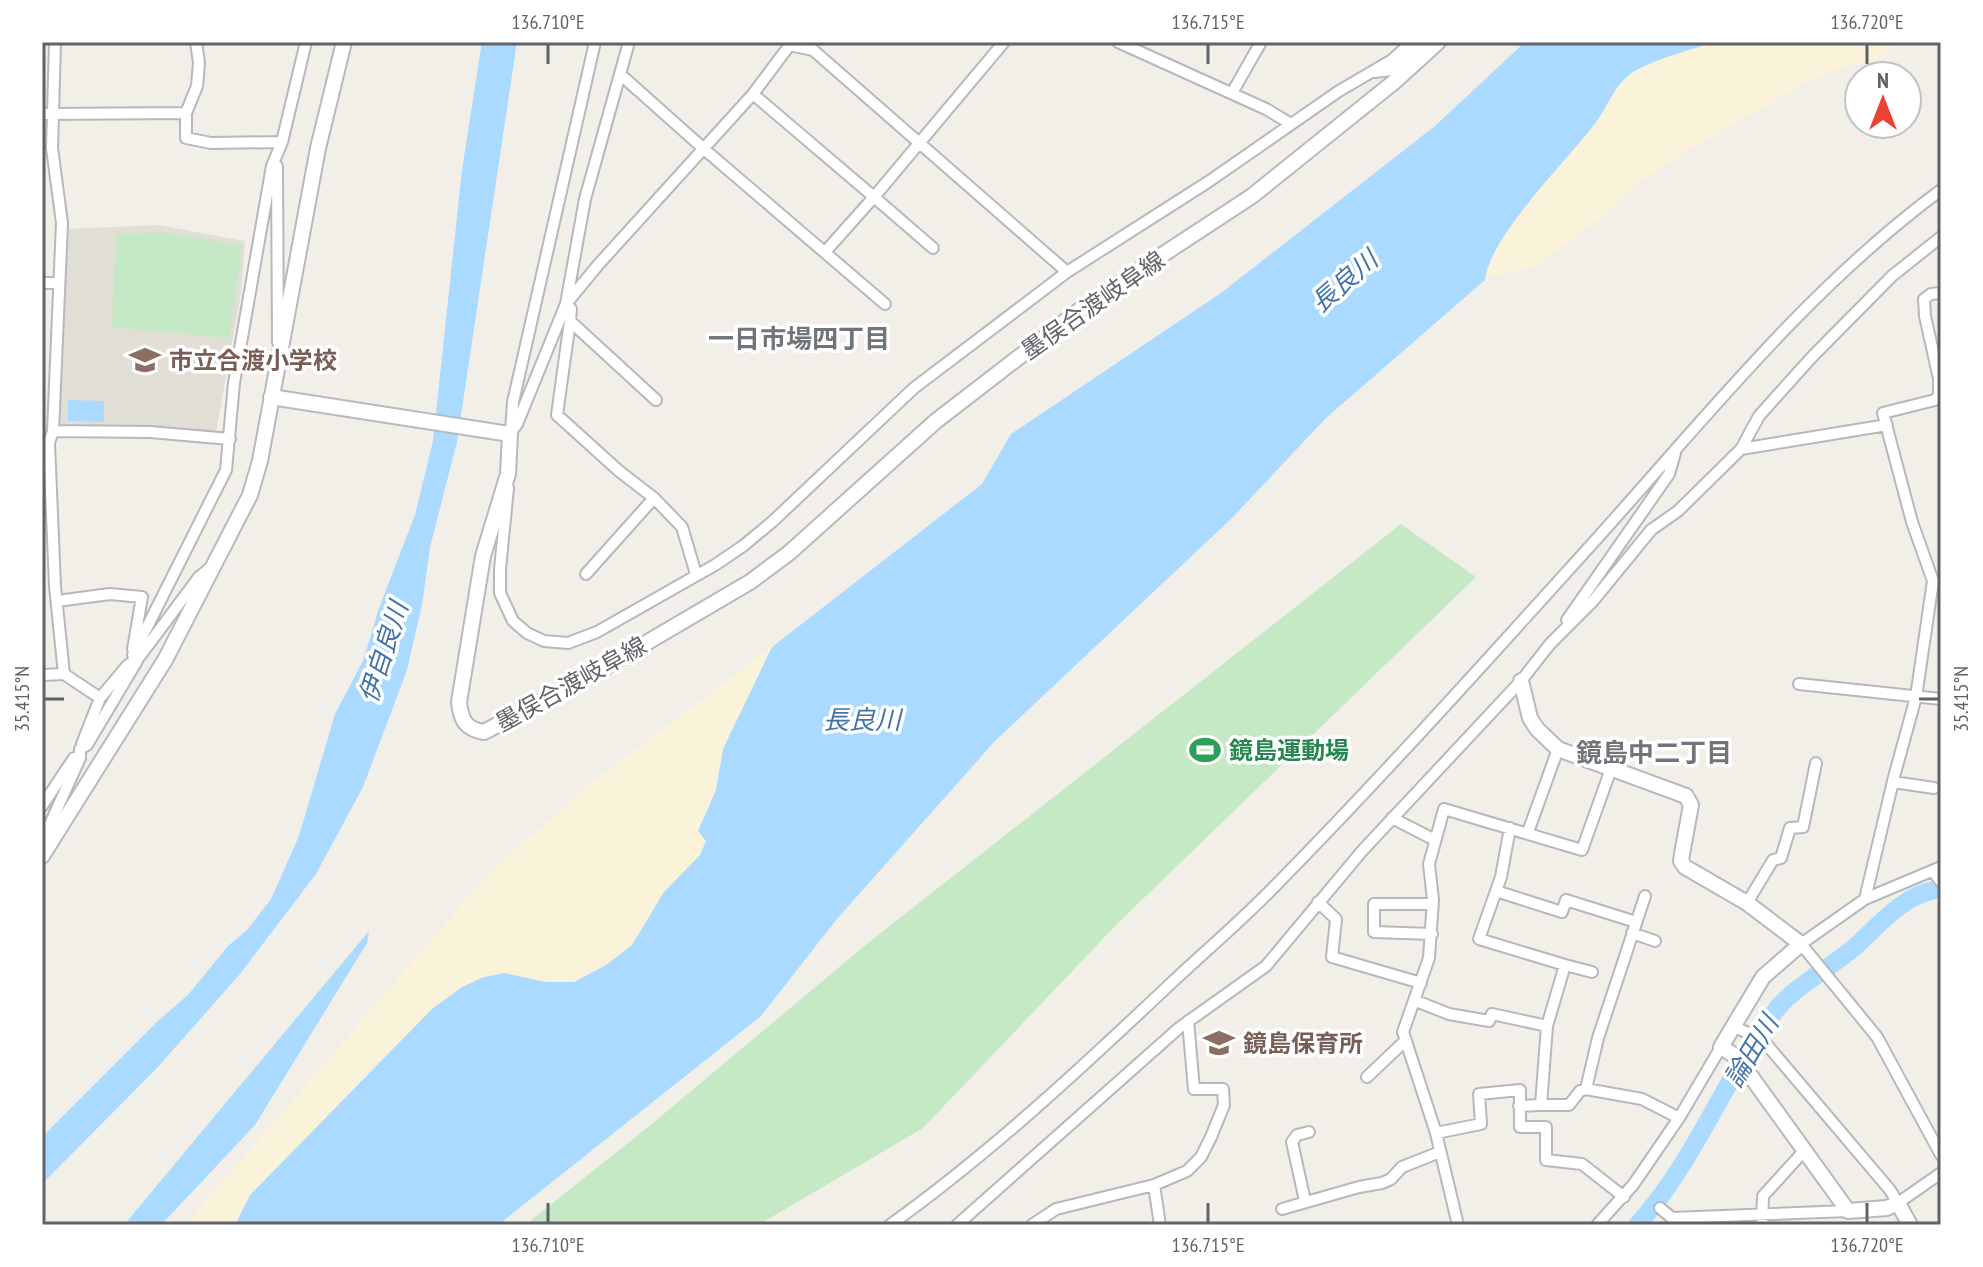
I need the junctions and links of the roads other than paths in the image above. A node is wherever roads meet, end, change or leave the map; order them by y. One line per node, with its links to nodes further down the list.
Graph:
1 (55, 42): 19 (street)
2 (196, 42): 18 (street)
3 (306, 42): 22 (street)
4 (344, 42): 36 (main road)
5 (595, 42): 42 (street)
6 (629, 42): 15 (street)
7 (1004, 42): 21 (street)
8 (1118, 42): 16 (street)
9 (1261, 42): 16 (street)
10 (1412, 42): 14 (street)
11 (1428, 42): 14 (street)
12 (1438, 42): 47 (main road, 墨俣合渡岐阜線)
13 (791, 44): 17 (street); 21 (street)
14 (1370, 73): 20 (street)
15 (621, 75): 23 (street); 33 (street)
16 (1232, 93): 20 (street)
17 (753, 94): 23 (street); 25 (street)
18 (186, 113): 19 (street); 22 (street)
19 (48, 114): 31 (street)
20 (1291, 124): 29 (street)
21 (919, 143): 25 (street); 29 (street)
22 (280, 148): 36 (street); 43 (street)
23 (704, 149): 28 (street); 33 (street)
24 (1941, 190): 46 (street)
25 (874, 197): 27 (street); 28 (street)
26 (1941, 237): 45 (street)
27 (933, 248)
28 (825, 252): 34 (street)
29 (1067, 272): 51 (street)
30 (42, 283): 31 (street)
31 (58, 283): 41 (street)
32 (1941, 293): 37 (street)
33 (566, 304): 35 (street); 42 (street)
34 (885, 304)
35 (570, 321): 39 (street); 48 (street)
36 (280, 352): 38 (main road)
37 (1940, 379): 40 (street)
38 (276, 397): 42 (main road); 49 (main road)
39 (656, 400)
40 (1887, 425): 45 (street); 52 (street)
41 (53, 431): 43 (street); 44 (street)
42 (510, 434): 47 (main road, 墨俣合渡岐阜線)
43 (230, 439): 57 (street)
44 (46, 443): 54 (street)
45 (1741, 449): 56 (street)
46 (1676, 451): 56 (street); 119 (street)
47 (508, 474): 51 (street)
48 (654, 498): 50 (street); 51 (street)
49 (214, 566): 57 (street); 77 (main road)
50 (586, 574)
51 (696, 574)
52 (1937, 580): 62 (street)
53 (42, 586): 54 (street)
54 (55, 586): 55 (street)
55 (57, 601): 57 (street); 58 (street)
56 (1550, 644): 60 (street)
57 (135, 658): 63 (street); 65 (street)
58 (64, 674): 59 (street); 63 (street)
59 (42, 675)
60 (1521, 681): 66 (main road); 72 (street)
61 (1799, 684): 62 (street)
62 (1916, 697): 64 (street); 69 (street)
63 (100, 698): 65 (street)
64 (1941, 699)
65 (80, 749): 71 (street); 76 (street)
66 (1558, 749): 68 (main road); 74 (street)
67 (1816, 763): 84 (street)
68 (1611, 769): 74 (street); 84 (main road)
69 (1893, 782): 70 (street); 82 (street)
70 (1934, 788)
71 (42, 806)
72 (1392, 818): 75 (street); 83 (street)
73 (1510, 828): 74 (street); 75 (street); 80 (street)
74 (1528, 832)
75 (1435, 840): 85 (street)
76 (42, 842)
77 (42, 856)
78 (1937, 869): 79 (street); 82 (street)
79 (1941, 882)
80 (1496, 891): 86 (street); 90 (street)
81 (1645, 896): 86 (street)
82 (1865, 899): 89 (street)
83 (1318, 902): 92 (street); 94 (street)
84 (1747, 903): 89 (main road)
85 (1433, 904): 87 (street); 87 (street)
86 (1634, 928): 88 (street); 100 (street)
87 (1432, 934): 92 (street)
88 (1655, 941)
89 (1801, 944): 96 (main road); 108 (street)
90 (1565, 965): 91 (street); 95 (street)
91 (1592, 972)
92 (1421, 983): 93 (street)
93 (1416, 1001): 95 (street); 97 (street)
94 (1188, 1021): 110 (street); 120 (street)
95 (1547, 1026): 101 (street)
96 (1732, 1026): 98 (main road); 113 (street)
97 (1406, 1040): 99 (street); 105 (street)
98 (1721, 1047): 103 (street); 106 (main road)
99 (1367, 1077)
100 (1586, 1089): 101 (street); 103 (street)
101 (1541, 1105): 102 (street)
102 (1519, 1106): 105 (street); 111 (street)
103 (1679, 1118): 111 (street)
104 (1309, 1132): 112 (street)
105 (1436, 1133): 107 (street)
106 (1804, 1151): 116 (main road); 117 (street)
107 (1440, 1152): 112 (street); 123 (street)
108 (1941, 1155)
109 (1941, 1173): 113 (street)
110 (1154, 1185): 121 (street); 122 (street)
111 (1624, 1197): 124 (street)
112 (1305, 1201): 115 (street)
113 (1898, 1203): 116 (main road); 125 (main road)
114 (1660, 1208): 118 (street)
115 (1282, 1209)
116 (1848, 1211): 117 (street)
117 (1762, 1220): 118 (street)
118 (1705, 1221)
119 (890, 1225)
120 (957, 1225)
121 (1032, 1225)
122 (1160, 1225)
123 (1458, 1225)
124 (1597, 1225)
125 (1910, 1225)

